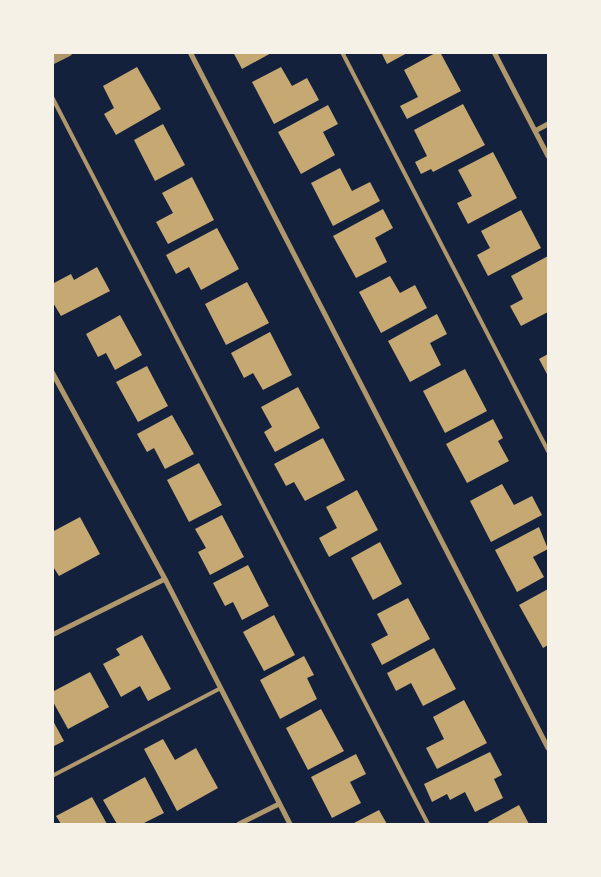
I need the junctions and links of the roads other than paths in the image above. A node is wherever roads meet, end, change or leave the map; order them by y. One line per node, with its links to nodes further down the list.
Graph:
1 (68, 52): 5 (street)
2 (190, 52): 15 (street)
3 (342, 52): 11 (lane)
4 (494, 52): 8 (street)
5 (52, 60)
6 (52, 98): 20 (lane)
7 (548, 124): 8 (street)
8 (535, 131): 9 (street)
9 (548, 156)
10 (52, 372): 12 (street)
11 (548, 450)
12 (165, 579): 13 (street); 14 (street)
13 (52, 635)
14 (219, 689): 16 (lane); 17 (street)
15 (548, 748)
16 (52, 776)
17 (279, 804): 18 (street); 19 (street)
18 (239, 824)
19 (290, 824)
20 (428, 824)

